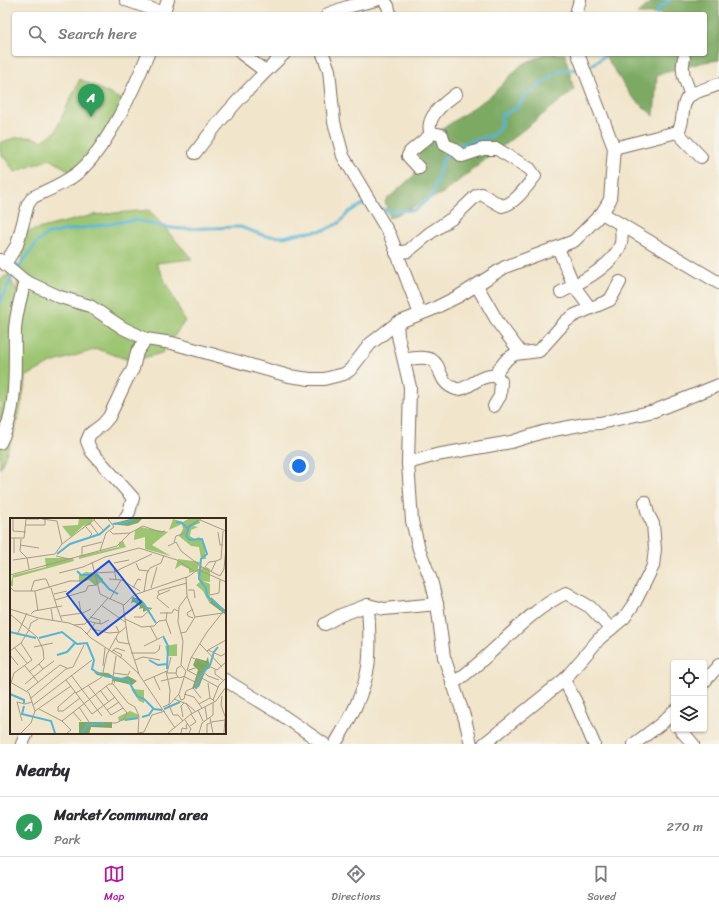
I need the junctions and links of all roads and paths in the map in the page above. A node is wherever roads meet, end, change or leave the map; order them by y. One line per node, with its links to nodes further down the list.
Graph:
1 (126, 0): 6 (street)
2 (168, 0): 7 (street)
3 (376, 0): 8 (street)
4 (384, 0): 9 (street)
5 (580, 0): 10 (street)
6 (159, 12)
7 (165, 12)
8 (333, 12)
9 (390, 12)
10 (577, 12)
11 (147, 56): 31 (street)
12 (245, 56): 17 (street)
13 (282, 56): 17 (street)
14 (324, 56): 30 (street)
15 (579, 56): 23 (street)
16 (684, 58): 20 (street)
17 (265, 71): 24 (street)
18 (719, 84): 20 (street)
19 (456, 94): 22 (street)
20 (691, 95): 21 (street)
21 (677, 132): 23 (street); 25 (street)
22 (431, 134): 26 (street); 30 (street)
23 (614, 148): 27 (street)
24 (195, 153)
25 (701, 157)
26 (419, 168)
27 (602, 213): 28 (street); 29 (street)
28 (621, 224): 34 (street); 36 (street)
29 (558, 248): 35 (street); 36 (street)
30 (396, 253): 39 (street)
31 (3, 262): 32 (street)
32 (25, 281): 41 (street); 47 (street)
33 (620, 282): 38 (street)
34 (719, 283)
35 (477, 286): 39 (street); 42 (street)
36 (574, 286): 37 (street); 38 (street)
37 (562, 292)
38 (590, 308): 42 (street)
39 (420, 314): 40 (street)
40 (397, 323): 41 (street); 43 (street)
41 (146, 339): 50 (street)
42 (521, 353): 44 (street)
43 (404, 360): 44 (street); 48 (street)
44 (496, 376): 46 (street)
45 (719, 385): 48 (street)
46 (494, 406)
47 (0, 443)
48 (408, 463): 51 (street)
49 (645, 502): 54 (street)
50 (126, 518)
51 (437, 604): 52 (street); 59 (street)
52 (368, 606): 53 (street); 65 (street)
53 (325, 624)
54 (611, 629): 57 (street); 59 (street)
55 (719, 666): 56 (street)
56 (707, 679)
57 (564, 680): 67 (street); 68 (street)
58 (226, 681): 64 (street)
59 (452, 684): 66 (street)
60 (671, 717): 69 (street)
61 (683, 732): 70 (street)
62 (27, 734): 63 (street)
63 (22, 744)
64 (324, 744)
65 (335, 744)
66 (471, 744)
67 (484, 744)
68 (594, 744)
69 (634, 744)
70 (693, 744)

